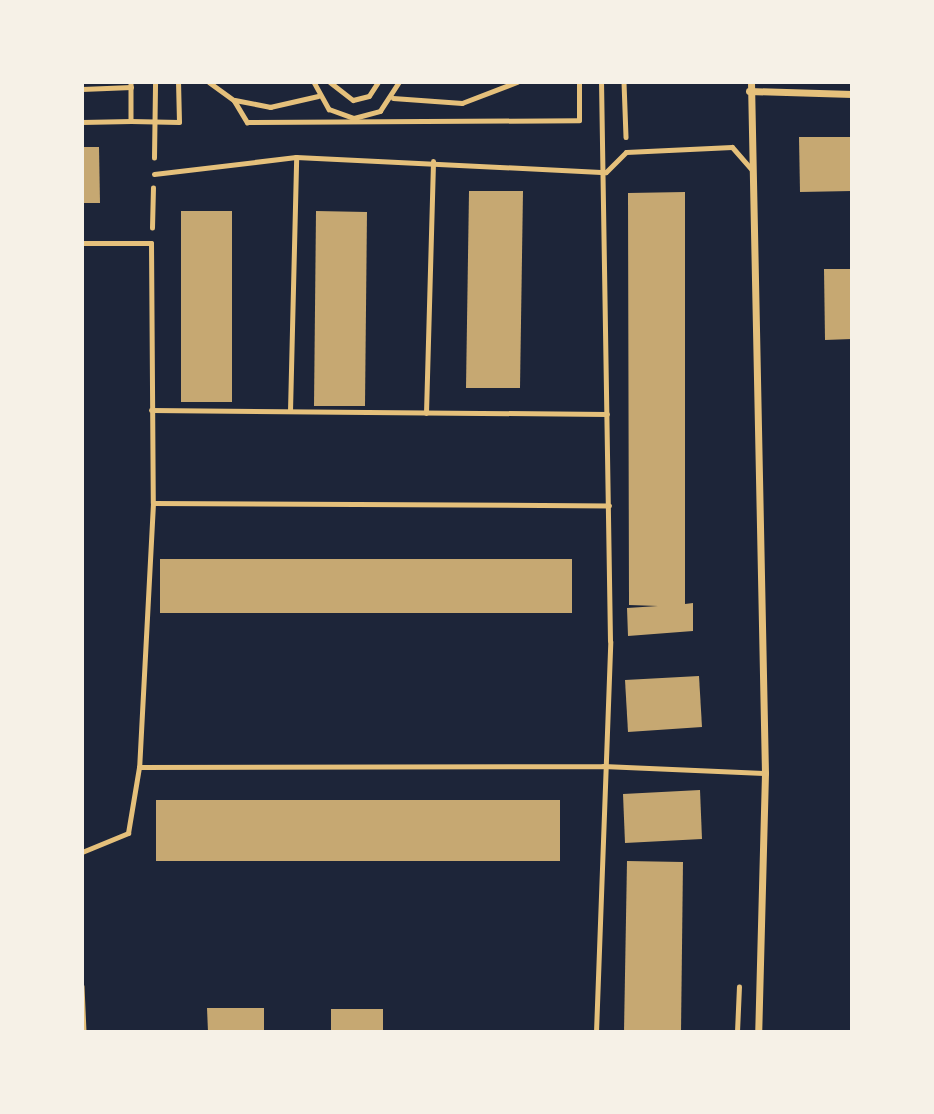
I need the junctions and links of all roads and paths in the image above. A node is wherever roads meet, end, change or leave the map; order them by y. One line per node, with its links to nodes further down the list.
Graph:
1 (177, 82): 20 (path)
2 (209, 82): 18 (path)
3 (314, 82): 16 (path)
4 (330, 82): 5 (path)
5 (378, 82)
6 (399, 82): 17 (path)
7 (517, 82): 17 (path)
8 (579, 82): 18 (path)
9 (601, 82): 25 (lane)
10 (624, 82): 21 (path)
11 (751, 82): 14 (street)
12 (131, 85): 13 (path); 20 (path)
13 (82, 89)
14 (749, 91): 15 (street); 24 (street)
15 (852, 94)
16 (318, 96): 17 (path); 18 (path)
17 (393, 99)
18 (234, 100)
19 (82, 121): 20 (path)
20 (131, 121)
21 (626, 152): 24 (lane); 25 (lane)
22 (296, 157): 23 (lane); 26 (lane); 29 (lane)
23 (433, 161): 25 (lane); 30 (lane)
24 (753, 171): 36 (street)
25 (606, 172): 31 (lane)
26 (154, 174)
27 (82, 243): 28 (lane)
28 (151, 410): 29 (lane); 32 (lane)
29 (290, 411): 30 (lane)
30 (426, 413): 31 (lane)
31 (607, 414): 33 (lane)
32 (153, 503): 33 (lane); 35 (lane)
33 (609, 505): 34 (lane)
34 (603, 765): 35 (lane); 36 (lane); 40 (lane)
35 (139, 767): 37 (lane)
36 (765, 773): 41 (street)
37 (82, 852)
38 (82, 986): 39 (path)
39 (84, 1032)
40 (596, 1032)
41 (758, 1032)

